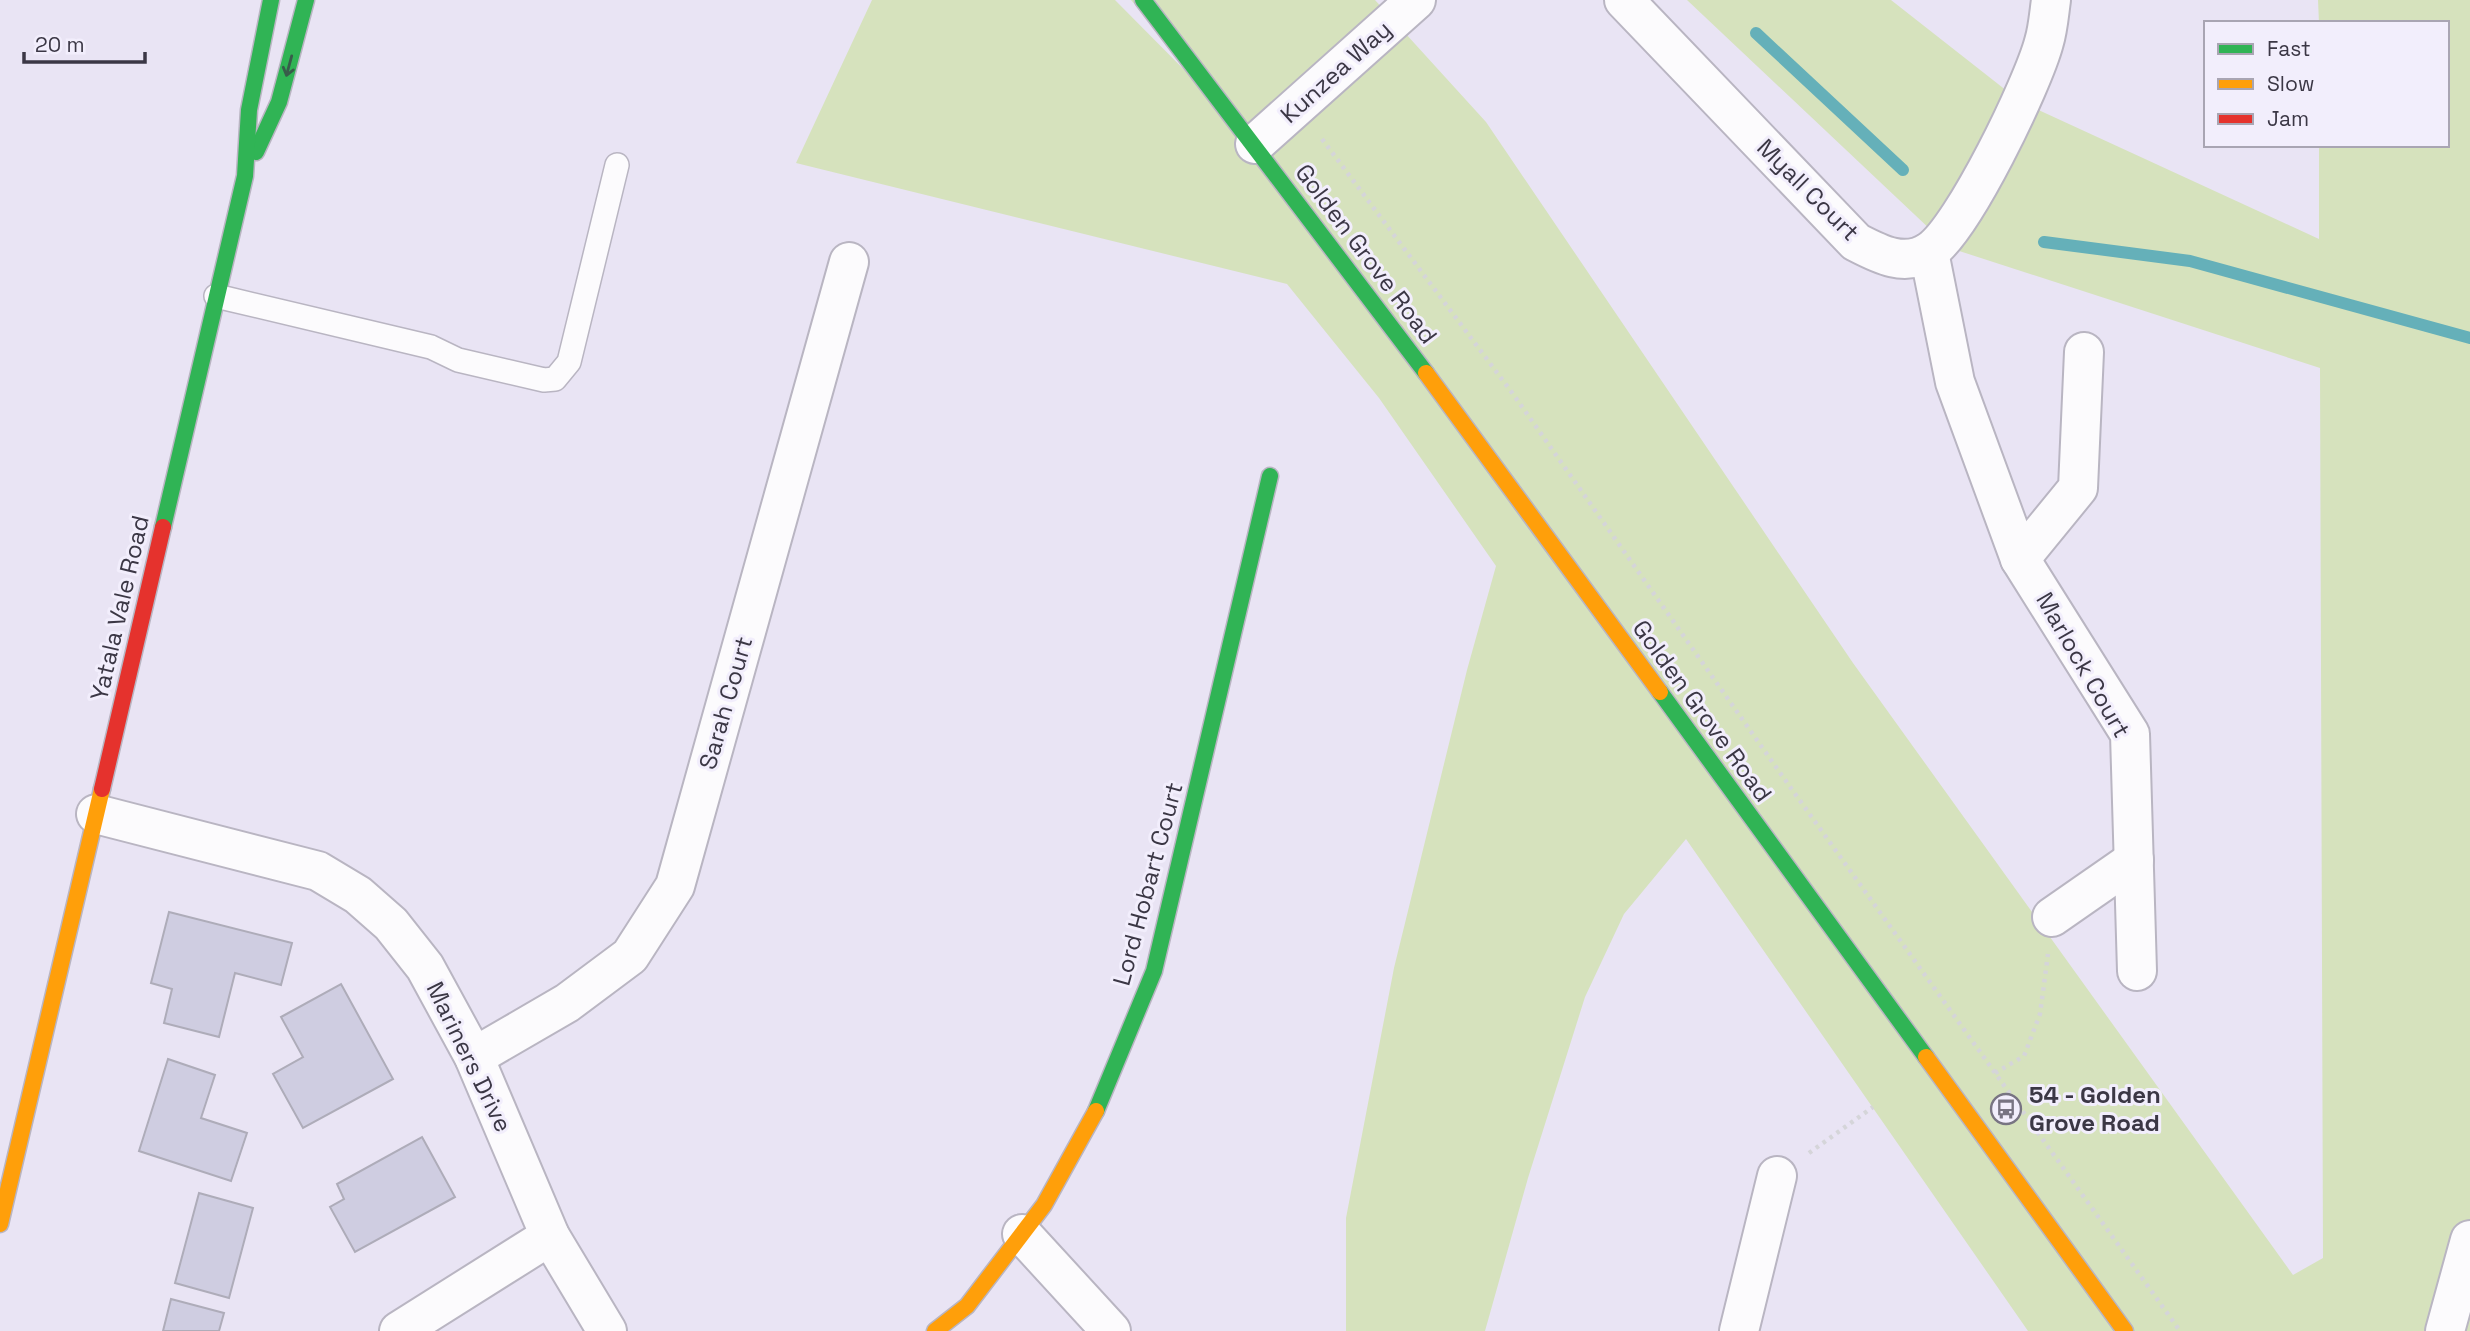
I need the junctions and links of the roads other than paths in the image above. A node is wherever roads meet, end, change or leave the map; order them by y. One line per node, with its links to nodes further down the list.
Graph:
1 (271, 0): 10 (main road, Yatala Vale Road)
2 (306, 0): 10 (main road, one-way to 10)
3 (1143, 0): 8 (main road, Golden Grove Road)
4 (1416, 0): 8 (street, Kunzea Way)
5 (1624, 0): 11 (street, Myall Court)
6 (2051, 0): 11 (street)
7 (1143, 28): 8 (main road, Golden Grove Road)
8 (1245, 133): 32 (main road, Golden Grove Road)
9 (617, 165): 13 (lane)
10 (245, 176): 13 (main road, Yatala Vale Road)
11 (1929, 252): 16 (street, Marlock Court)
12 (849, 262): 21 (street, Sarah Court)
13 (216, 296): 17 (main road, Yatala Vale Road)
14 (2084, 352): 16 (street)
15 (1270, 477): 24 (main road, Lord Hobart Court)
16 (2020, 558): 18 (street, Marlock Court)
17 (96, 814): 21 (street, Mariners Drive); 23 (main road, Yatala Vale Road)
18 (2134, 860): 19 (street); 20 (street, Marlock Court)
19 (2052, 917)
20 (2137, 971)
21 (474, 1057): 25 (street, Mariners Drive)
22 (1777, 1176): 31 (street)
23 (2, 1205)
24 (1022, 1234): 29 (main road, Lord Hobart Court); 30 (street)
25 (550, 1236): 27 (street); 28 (street, Mariners Drive)
26 (2470, 1240): 33 (street)
27 (399, 1331)
28 (607, 1331)
29 (935, 1331)
30 (1111, 1331)
31 (1740, 1331)
32 (2125, 1331)
33 (2445, 1331)

